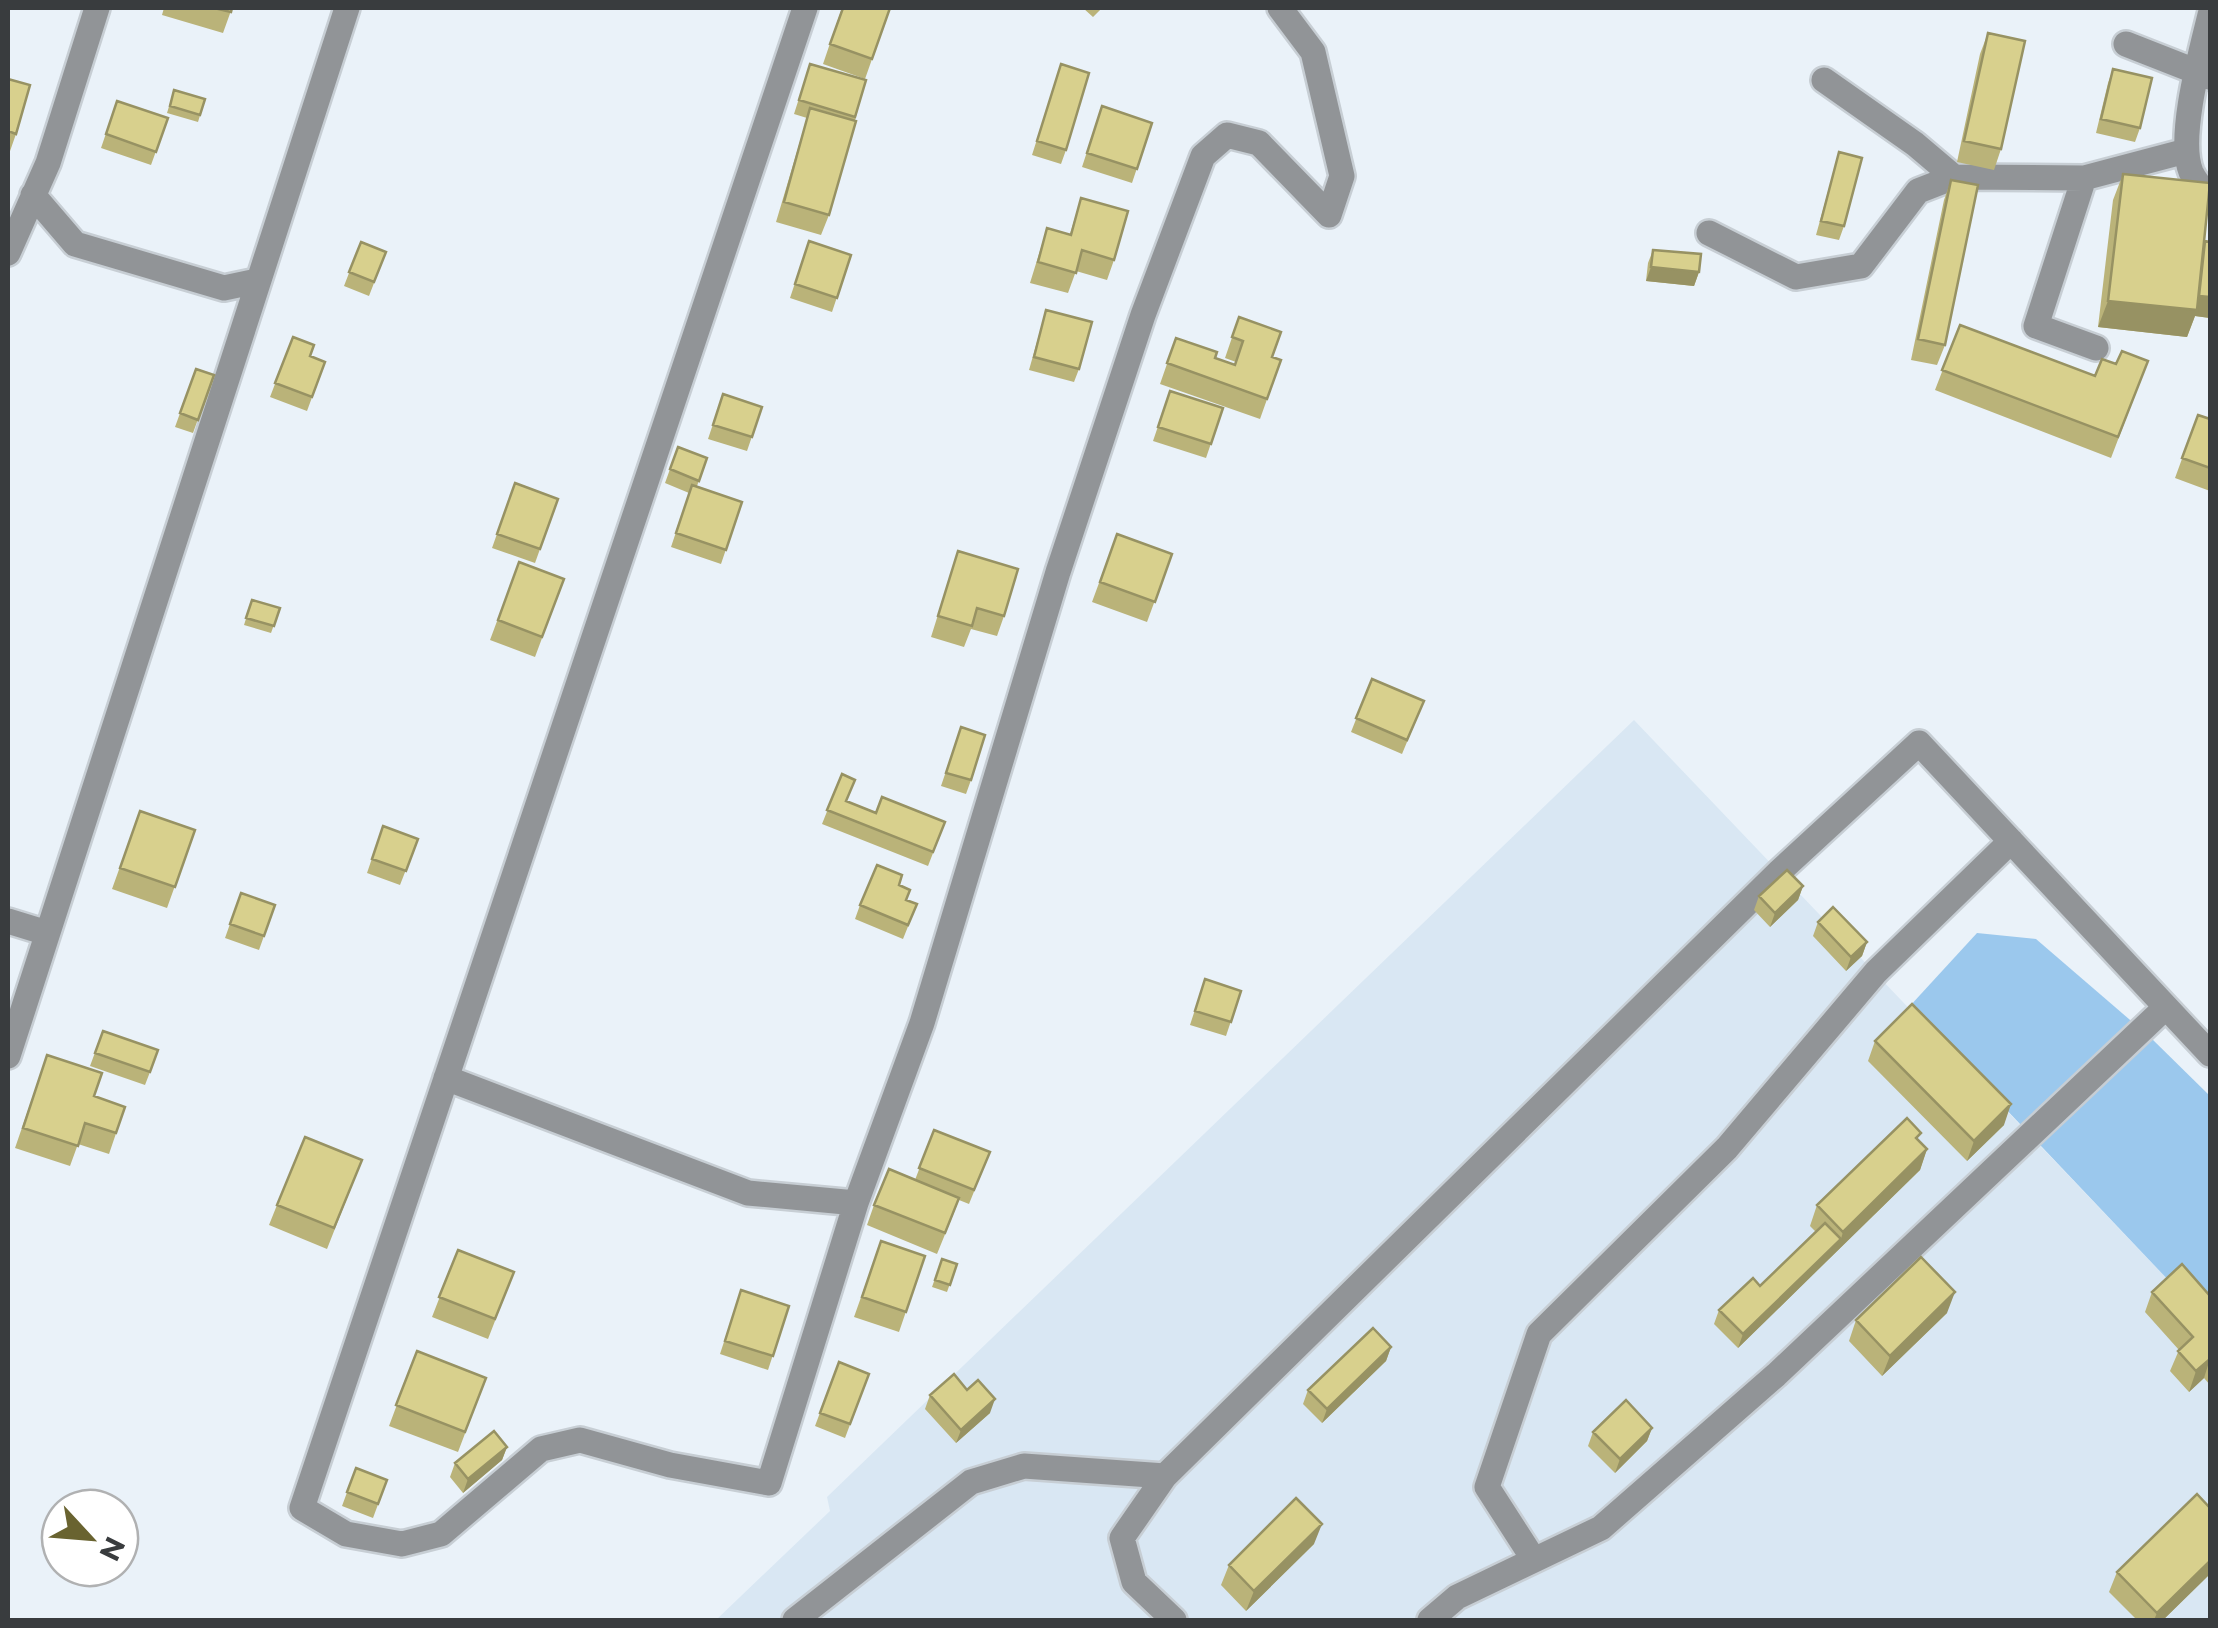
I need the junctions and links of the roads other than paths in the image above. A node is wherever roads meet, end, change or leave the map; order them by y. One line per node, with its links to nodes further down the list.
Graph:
1 (96, 8): 12 (street)
2 (347, 8): 16 (street)
3 (805, 8): 24 (street)
4 (1280, 8): 25 (street)
5 (2210, 15): 7 (street)
6 (2126, 44): 7 (street)
7 (2203, 75): 9 (street)
8 (1824, 80): 10 (street)
9 (2186, 151): 11 (street); 13 (street)
10 (1954, 177): 11 (street); 14 (street)
11 (2084, 178): 17 (street)
12 (34, 195): 15 (street); 16 (street)
13 (2210, 197)
14 (1709, 233)
15 (8, 253)
16 (256, 281): 20 (street)
17 (2096, 348)
18 (2011, 841): 21 (street); 26 (street); 27 (street)
19 (8, 920): 20 (street)
20 (47, 933): 23 (street)
21 (2166, 1007): 22 (street); 27 (street)
22 (2210, 1054)
23 (8, 1056)
24 (446, 1078): 25 (street); 25 (street)
25 (856, 1203)
26 (1164, 1476): 28 (street); 29 (street)
27 (1534, 1560): 30 (street)
28 (795, 1620)
29 (1174, 1620)
30 (1430, 1620)

